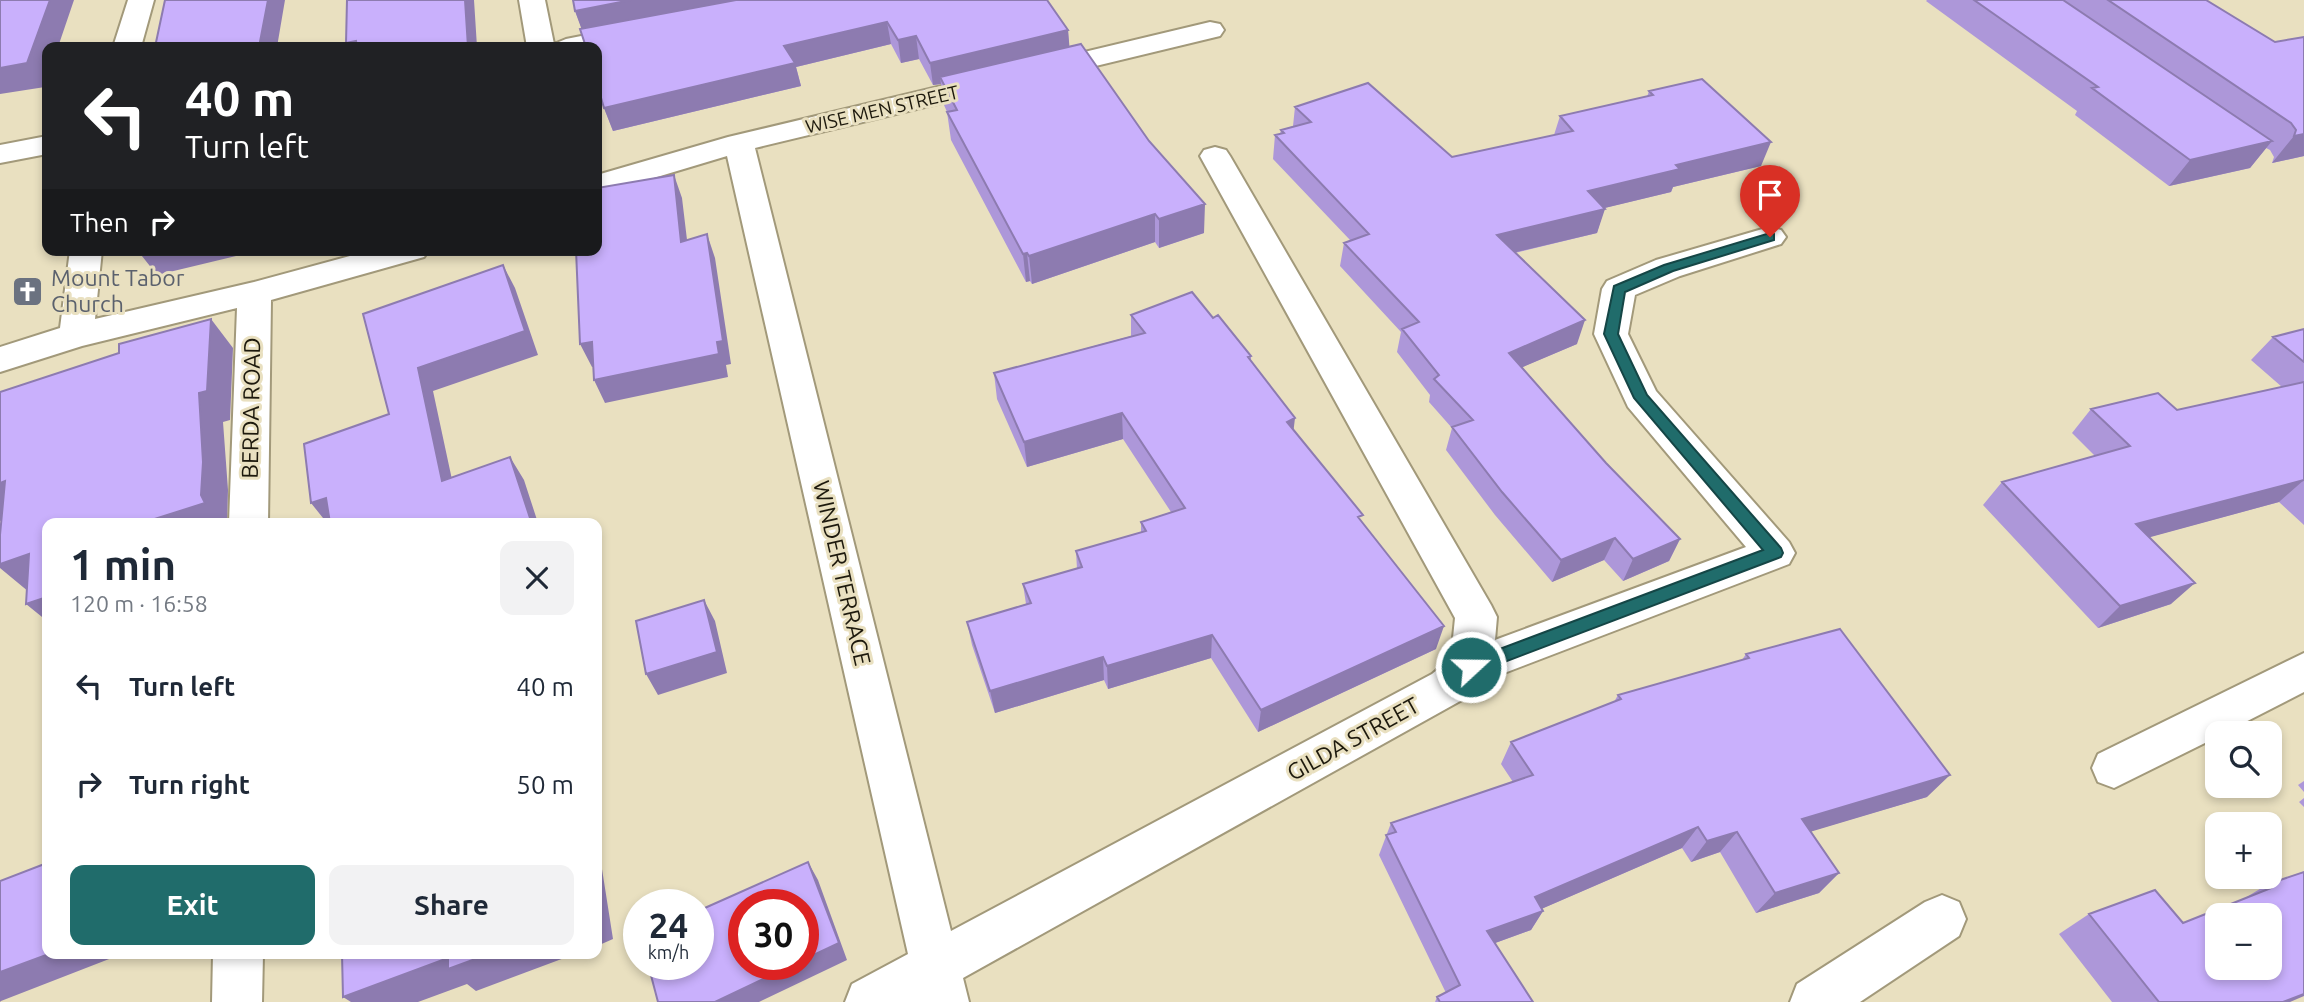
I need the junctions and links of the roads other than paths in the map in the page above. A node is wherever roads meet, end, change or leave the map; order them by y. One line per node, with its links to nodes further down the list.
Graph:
1 (141, 0): 5 (street)
2 (532, 0): 6 (street)
3 (659, 29): 7 (street)
4 (1210, 30): 8 (street, WISE MEN STREET)
5 (128, 42)
6 (540, 42)
7 (592, 42)
8 (739, 143): 12 (street, WISE MEN STREET); 25 (street, WINDER TERRACE)
9 (42, 146): 10 (street)
10 (0, 154)
11 (1216, 156): 20 (street)
12 (602, 184)
13 (1770, 237): 20 (street, GILDA STREET)
14 (85, 256): 17 (street)
15 (391, 256): 16 (street)
16 (254, 293): 17 (street); 19 (street, BERDA ROAD)
17 (76, 335): 18 (street)
18 (0, 360)
19 (249, 518)
20 (1471, 667): 25 (street, GILDA STREET)
21 (2304, 671): 22 (street)
22 (2114, 768)
23 (1942, 919): 28 (street)
24 (238, 959): 26 (street)
25 (940, 985): 27 (street, GILDA STREET)
26 (237, 1002)
27 (870, 1002)
28 (1815, 1002)

